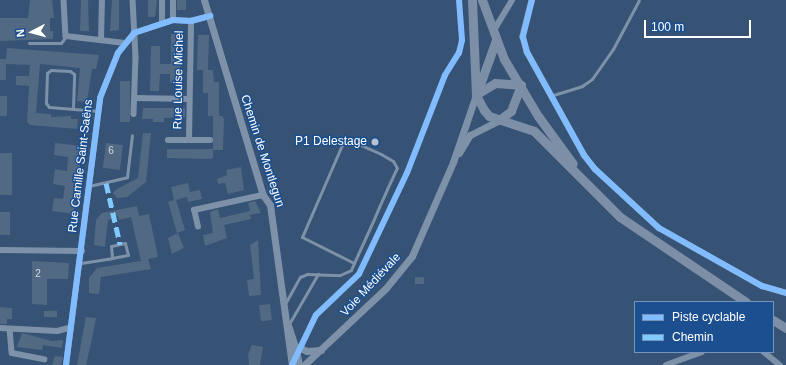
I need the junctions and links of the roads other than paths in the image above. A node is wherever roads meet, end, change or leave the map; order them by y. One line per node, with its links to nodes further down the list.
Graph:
1 (64, 0): 17 (street)
2 (102, 0): 19 (street)
3 (133, 0): 16 (street)
4 (162, 0): 15 (street)
5 (173, 0): 13 (street)
6 (204, 0): 12 (street, Chemin de Montlegun)
7 (472, 0): 23 (main road)
8 (482, 0): 18 (main road)
9 (512, 0): 18 (street)
10 (532, 0): 24 (street)
11 (639, 0): 24 (lane)
12 (210, 16): 14 (street); 38 (street, Chemin de Montlegun)
13 (173, 20): 14 (street); 15 (street)
14 (191, 21): 26 (street, Rue Louise Michel)
15 (162, 24): 16 (street)
16 (134, 33): 21 (street, Rue Camille Saint-Saëns); 25 (street)
17 (66, 36): 19 (street); 20 (lane)
18 (494, 36): 22 (main road); 23 (main road)
19 (101, 40): 21 (street)
20 (29, 43)
21 (125, 43): 28 (street, Rue Camille Saint-Saëns)
22 (520, 85): 23 (main road); 30 (main road); 37 (main road)
23 (476, 95): 30 (main road); 35 (street)
24 (550, 96): 46 (street)
25 (135, 98): 26 (street); 29 (street)
26 (189, 99): 33 (street, Rue Louise Michel)
27 (73, 108): 27 (lane); 28 (lane)
28 (98, 112): 36 (street, Rue Camille Saint-Saëns)
29 (134, 114)
30 (499, 120): 35 (street); 37 (main road)
31 (132, 135): 36 (lane)
32 (168, 140): 33 (street)
33 (189, 140): 34 (street)
34 (210, 140)
35 (453, 162): 56 (street, Voie Médiévale)
36 (89, 186): 41 (street, Rue Camille Saint-Saëns)
37 (590, 187): 47 (main road)
38 (263, 195): 39 (street); 48 (street, Chemin de Montlegun)
39 (198, 227)
40 (0, 250): 41 (street)
41 (82, 251): 43 (street, Rue Camille Saint-Saëns)
42 (112, 258): 42 (lane); 43 (lane)
43 (81, 263): 52 (street, Rue Camille Saint-Saëns)
44 (354, 263): 44 (lane); 45 (lane)
45 (318, 274): 48 (lane); 50 (lane)
46 (786, 293)
47 (745, 301)
48 (284, 310): 50 (street, Chemin de Montlegun); 61 (street, Chemin de Montlegun)
49 (774, 321): 53 (main road)
50 (289, 326): 55 (street, Chemin de Montlegun)
51 (0, 328): 54 (street)
52 (69, 328): 54 (street); 60 (street, Rue Camille Saint-Saëns)
53 (786, 328)
54 (10, 329): 59 (street)
55 (295, 346): 56 (street); 62 (street, Chemin de Montlegun)
56 (321, 350): 63 (street, Voie Médiévale)
57 (699, 353): 64 (street)
58 (765, 353): 65 (street)
59 (44, 359)
60 (66, 365)
61 (292, 365)
62 (299, 365)
63 (304, 365)
64 (666, 365)
65 (780, 365)

